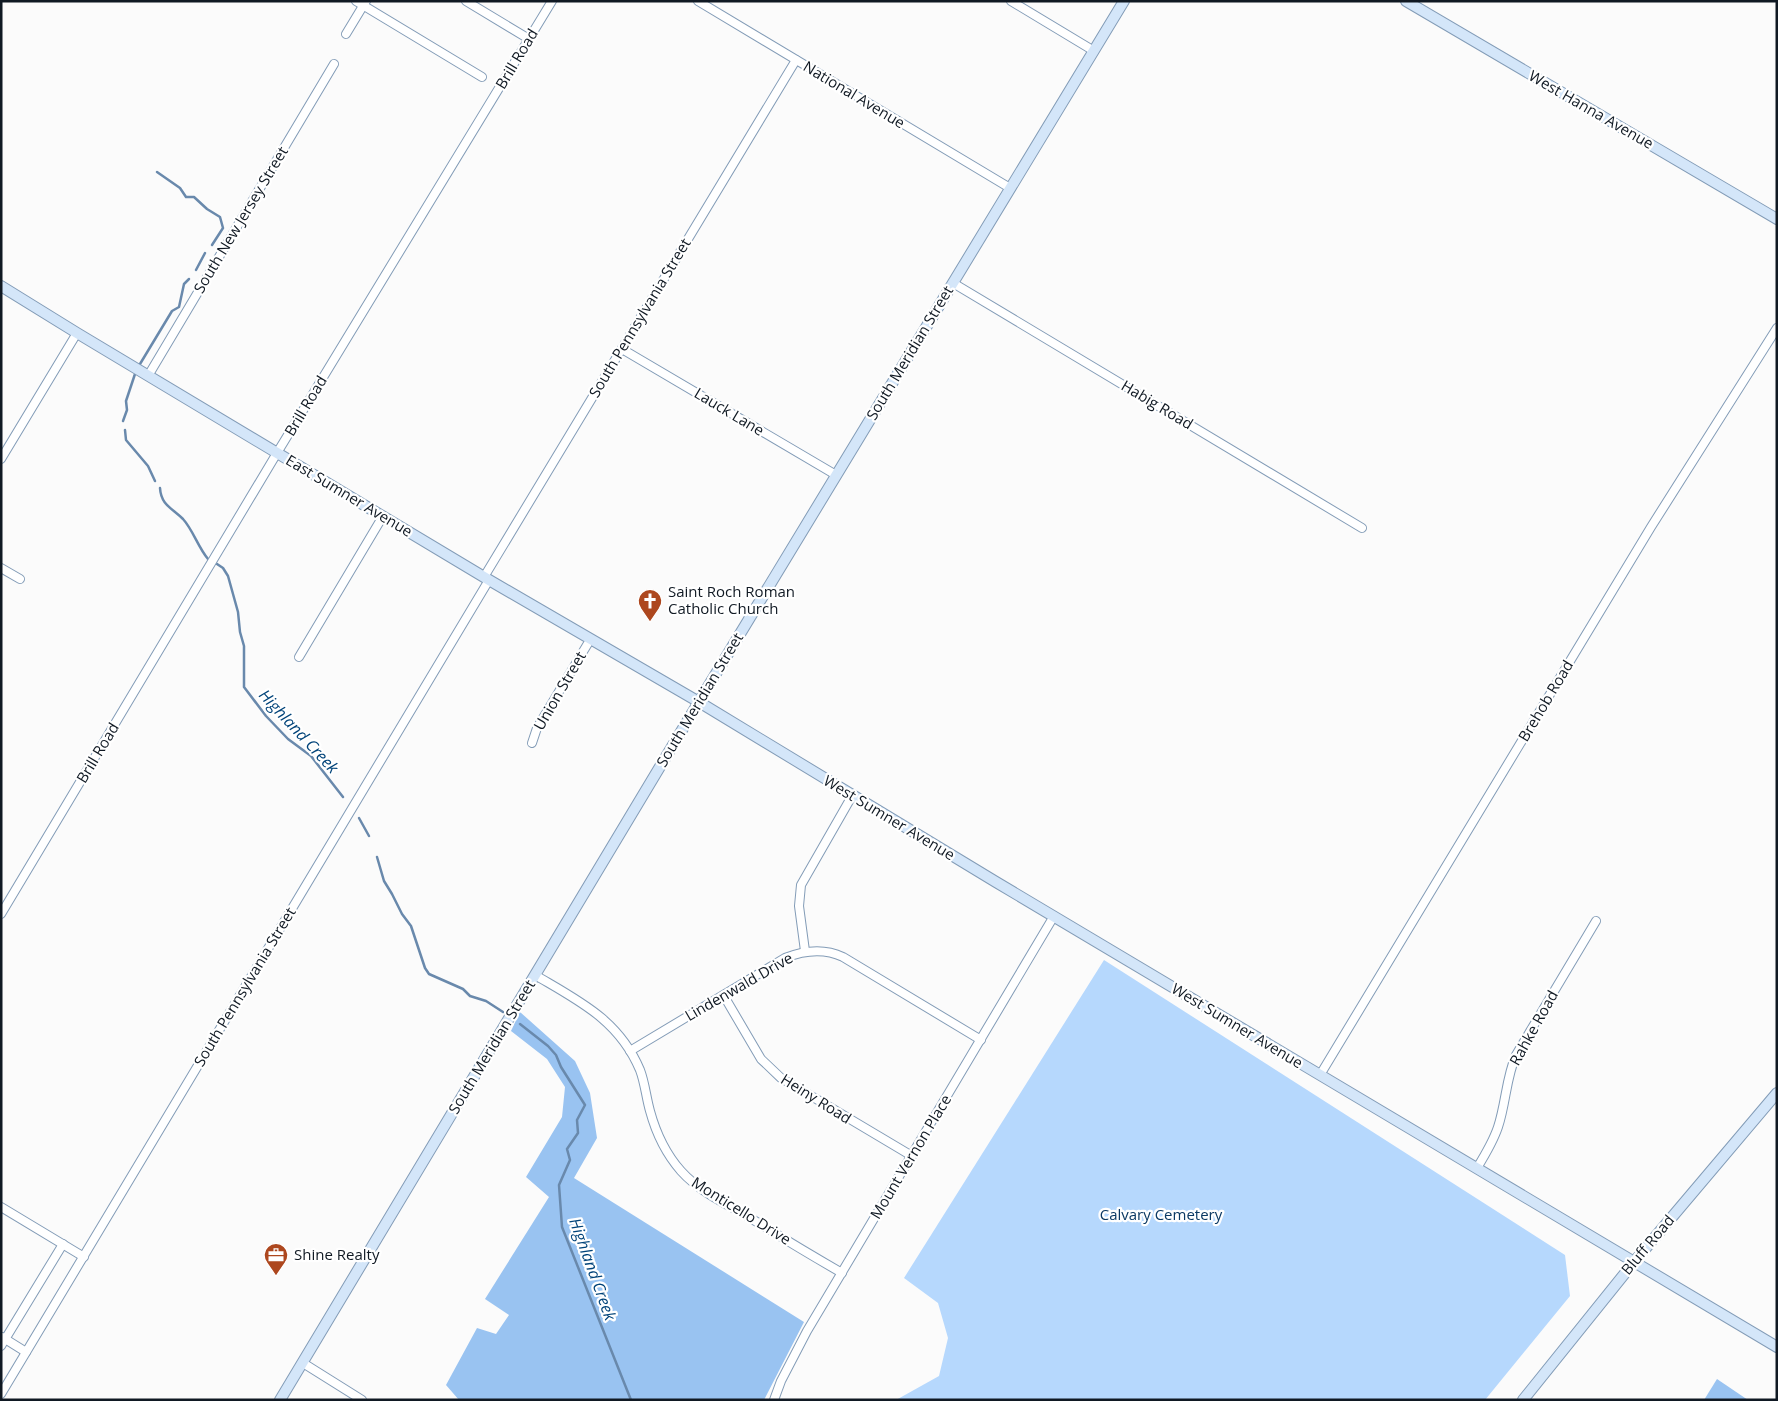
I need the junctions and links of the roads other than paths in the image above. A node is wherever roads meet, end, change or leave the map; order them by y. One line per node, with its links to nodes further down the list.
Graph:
1 (356, 1): 8 (street)
2 (466, 1): 10 (street)
3 (552, 1): 10 (street, Brill Road)
4 (698, 1): 12 (street, National Avenue)
5 (1011, 1): 11 (street)
6 (1124, 1): 11 (main road, South Meridian Street)
7 (1406, 1): 16 (main road, West Hanna Avenue)
8 (365, 4): 9 (street); 14 (street)
9 (346, 34)
10 (529, 39): 23 (street, Brill Road)
11 (1094, 51): 15 (main road, South Meridian Street)
12 (796, 60): 15 (street, National Avenue); 21 (street, South Pennsylvania Street)
13 (334, 64): 22 (street, South New Jersey Street)
14 (482, 77)
15 (1010, 188): 17 (main road, South Meridian Street)
16 (1777, 219)
17 (953, 282): 25 (main road, South Meridian Street); 27 (street, Habig Road)
18 (1, 286): 20 (main road, East Sumner Avenue)
19 (1777, 328): 44 (street, Brehob Road)
20 (77, 333): 22 (main road, East Sumner Avenue); 24 (street)
21 (622, 349): 25 (street, Lauck Lane); 29 (street, South Pennsylvania Street)
22 (148, 376): 23 (main road, East Sumner Avenue)
23 (278, 453): 26 (main road, East Sumner Avenue); 36 (street, Brill Road)
24 (1, 459)
25 (836, 475): 33 (main road, South Meridian Street)
26 (383, 516): 29 (main road, East Sumner Avenue); 32 (street)
27 (1362, 528)
28 (1, 568): 30 (street)
29 (487, 578): 31 (main road, East Sumner Avenue); 50 (street, South Pennsylvania Street)
30 (20, 579)
31 (590, 640): 33 (main road, East Sumner Avenue); 34 (street, Union Street)
32 (299, 657)
33 (699, 702): 35 (main road, West Sumner Avenue); 40 (main road, South Meridian Street)
34 (532, 742)
35 (852, 796): 37 (main road, West Sumner Avenue); 39 (street)
36 (1, 914)
37 (1054, 916): 42 (street, Mount Vernon Place); 44 (main road, West Sumner Avenue)
38 (1596, 921): 47 (street, Rahke Road)
39 (805, 951): 41 (street, Lindenwald Drive); 42 (street, Lindenwald Drive)
40 (535, 975): 43 (street, Monticello Drive); 56 (main road, South Meridian Street)
41 (724, 996): 43 (street, Lindenwald Drive); 46 (street, Heiny Road)
42 (981, 1040): 46 (street, Mount Vernon Place)
43 (630, 1051): 52 (street, Monticello Drive)
44 (1320, 1075): 47 (main road, West Sumner Avenue)
45 (1777, 1093): 51 (main road, Bluff Road)
46 (912, 1156): 52 (street, Mount Vernon Place)
47 (1477, 1168): 51 (main road, West Sumner Avenue)
48 (1, 1207): 49 (street)
49 (63, 1244): 50 (street); 53 (street)
50 (84, 1257): 55 (street, South Pennsylvania Street)
51 (1634, 1262): 54 (main road, West Sumner Avenue); 61 (main road, Bluff Road)
52 (842, 1273): 60 (street, Mount Vernon Place)
53 (3, 1341): 55 (street)
54 (1777, 1346)
55 (26, 1352): 57 (street, South Pennsylvania Street)
56 (303, 1363): 58 (main road, South Meridian Street); 59 (street)
57 (1, 1394)
58 (280, 1400)
59 (362, 1400)
60 (774, 1400)
61 (1523, 1400)

